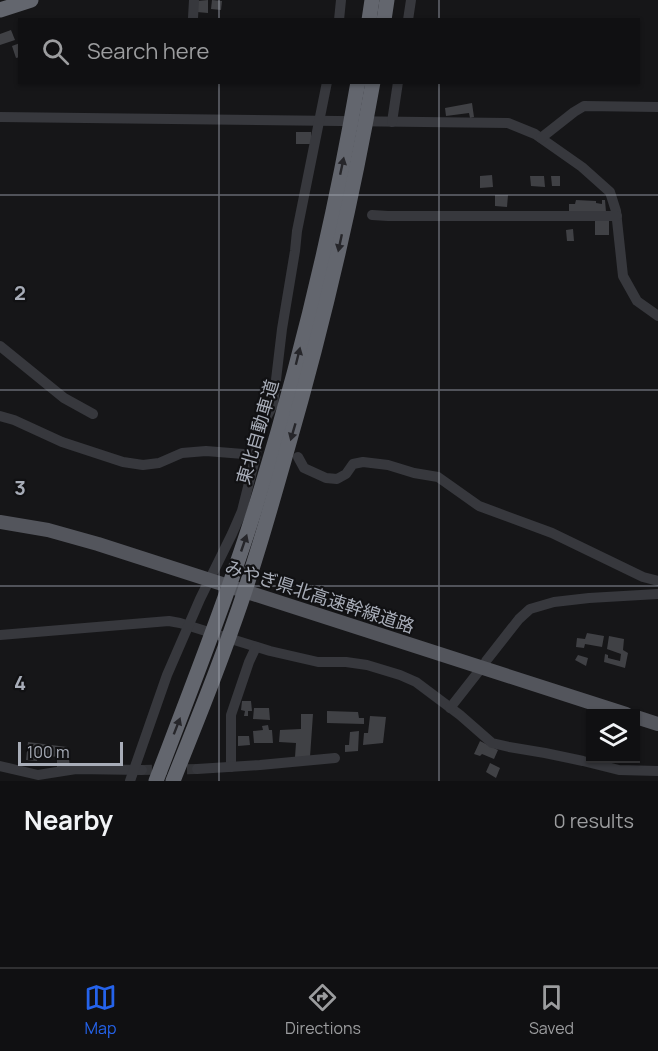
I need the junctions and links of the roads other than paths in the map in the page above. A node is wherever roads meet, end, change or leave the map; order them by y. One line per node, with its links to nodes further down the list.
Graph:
1 (31, 0): 7 (highway)
2 (194, 0): 8 (street)
3 (341, 0): 9 (street)
4 (372, 0): 10 (highway)
5 (387, 0): 11 (highway)
6 (411, 0): 12 (street)
7 (0, 10)
8 (193, 18)
9 (339, 18)
10 (369, 18)
11 (384, 18)
12 (408, 18)
13 (327, 84): 19 (street)
14 (358, 84): 48 (highway, 東北自動車道, one-way to 14)
15 (373, 84): 49 (highway, 東北自動車道, one-way to 49)
16 (398, 84): 20 (street)
17 (658, 107): 21 (street)
18 (0, 117): 19 (street)
19 (321, 121): 20 (street); 28 (street)
20 (389, 122): 21 (street)
21 (541, 138): 23 (street)
22 (372, 214): 23 (street)
23 (617, 216): 24 (street)
24 (658, 316)
25 (0, 346): 26 (street)
26 (93, 414)
27 (0, 416): 28 (street)
28 (260, 449): 33 (street)
29 (298, 457): 31 (street)
30 (0, 522): 39 (main road, みやぎ県北高速幹線道路)
31 (658, 581)
32 (658, 594): 36 (street)
33 (189, 625): 34 (street); 35 (street); 45 (street)
34 (0, 635)
35 (256, 647): 38 (street); 44 (street)
36 (486, 661)
37 (479, 671): 38 (street)
38 (450, 708): 46 (street)
39 (611, 709)
40 (640, 718): 41 (main road)
41 (658, 724)
42 (335, 758): 44 (street)
43 (0, 766): 45 (street)
44 (231, 767): 50 (street)
45 (138, 770): 47 (street)
46 (658, 771)
47 (130, 781)
48 (156, 781)
49 (173, 781)
50 (196, 781)

